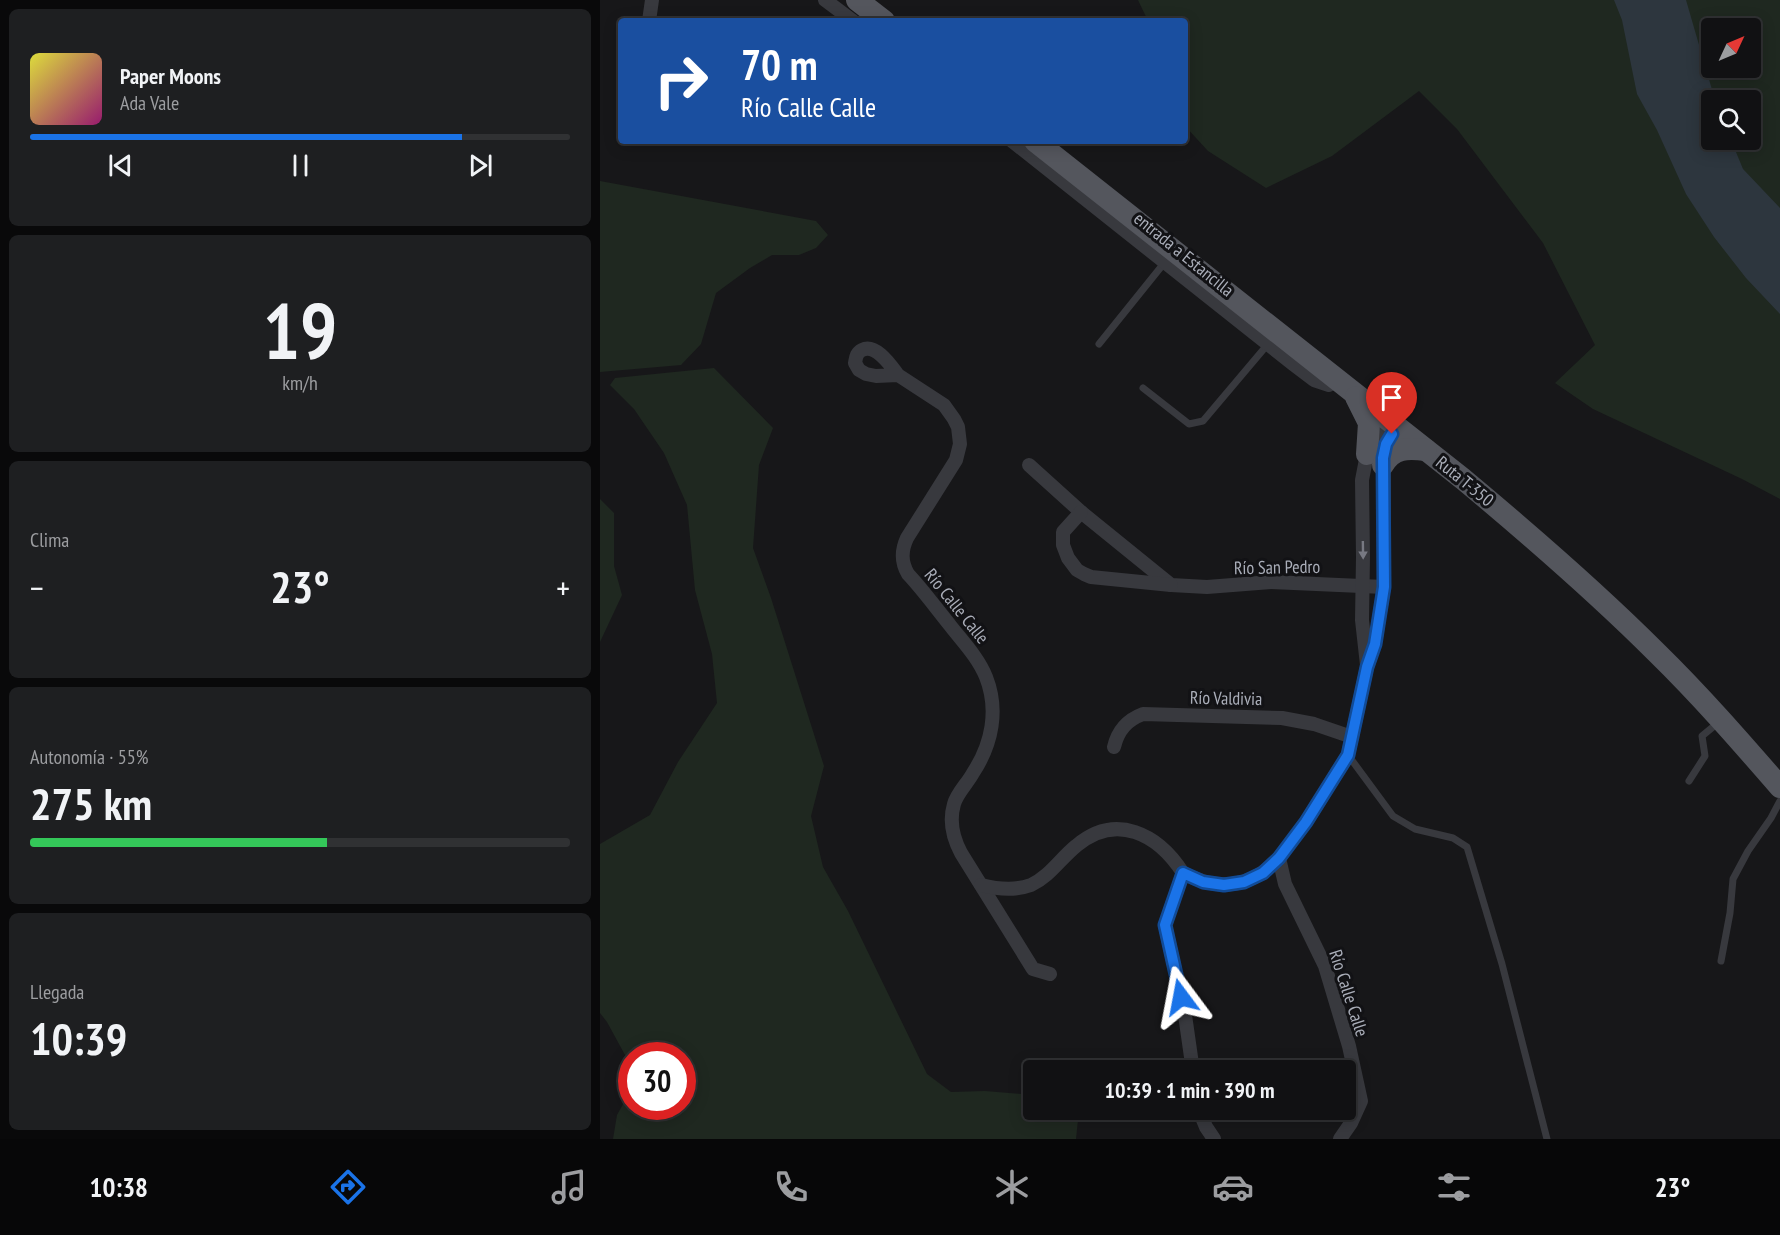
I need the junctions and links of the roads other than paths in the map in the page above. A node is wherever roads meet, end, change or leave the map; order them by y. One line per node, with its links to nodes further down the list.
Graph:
1 (652, 0): 4 (street)
2 (825, 0): 5 (street)
3 (857, 0): 6 (main road)
4 (649, 18)
5 (849, 18)
6 (880, 18)
7 (1016, 144): 9 (street, entrada a Estancilla)
8 (1039, 144): 13 (main road, Ruta T-350)
9 (1165, 262): 10 (lane); 11 (street, entrada a Estancilla)
10 (1099, 344)
11 (1268, 344): 13 (street, entrada a Estancilla); 14 (lane)
12 (898, 375): 33 (street, Río Calle Calle)
13 (1346, 386): 15 (main road, Ruta T-350); 17 (main road)
14 (1143, 388)
15 (1392, 423): 16 (main road, Ruta T-350); 17 (street); 17 (street)
16 (1426, 450): 17 (main road); 24 (main road, Ruta T-350)
17 (1375, 459): 21 (street, one-way to 21); 22 (street)
18 (1029, 465): 19 (street)
19 (1081, 512): 20 (street); 20 (street, Río San Pedro)
20 (1171, 585): 21 (street, Río San Pedro)
21 (1363, 586): 22 (street, Río San Pedro); 23 (street)
22 (1384, 587): 23 (street)
23 (1367, 667): 25 (street)
24 (1721, 720): 28 (lane); 29 (main road, Ruta T-350)
25 (1352, 737): 26 (street, Río Valdivia); 27 (street)
26 (1114, 747)
27 (1348, 755): 31 (street); 40 (lane)
28 (1689, 781)
29 (1780, 787)
30 (1780, 801): 34 (lane)
31 (1279, 858): 32 (street); 39 (street, Río Calle Calle)
32 (1183, 873): 33 (street); 36 (street)
33 (981, 885): 35 (street, Río Calle Calle)
34 (1721, 961)
35 (1050, 974)
36 (1191, 1060)
37 (1203, 1120): 38 (street)
38 (1214, 1139)
39 (1340, 1139)
40 (1547, 1139)

